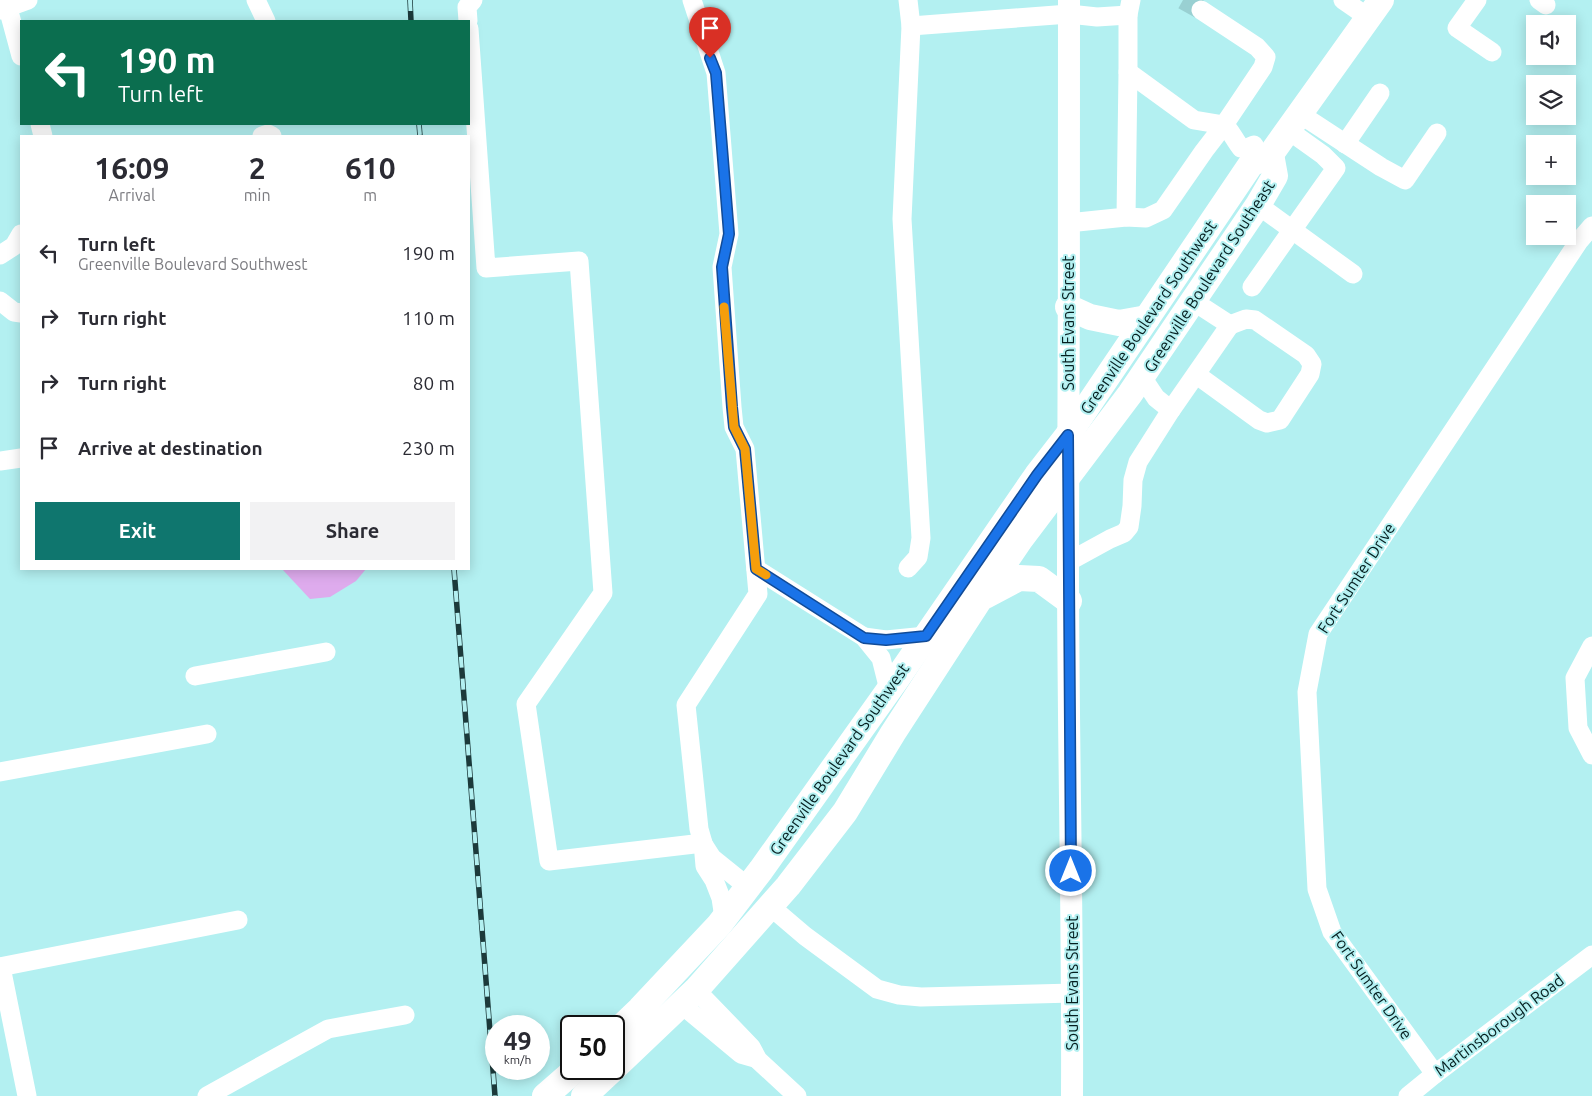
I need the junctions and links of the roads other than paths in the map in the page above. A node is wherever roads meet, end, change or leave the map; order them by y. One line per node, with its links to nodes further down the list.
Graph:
1 (28, 0): 10 (street)
2 (256, 0): 13 (street)
3 (473, 0): 14 (street)
4 (692, 0): 50 (street)
5 (908, 0): 15 (street)
6 (1343, 0): 11 (street)
7 (1477, 0): 17 (street)
8 (1132, 4): 9 (street); 19 (street)
9 (1069, 7): 15 (street); 28 (main road, South Evans Street)
10 (4, 9): 18 (street)
11 (1375, 9): 21 (highway, Greenville Boulevard Southeast)
12 (1201, 10): 22 (street)
13 (266, 20)
14 (468, 20)
15 (911, 26): 49 (street)
16 (470, 43): 63 (street)
17 (1492, 52)
18 (20, 53)
19 (1128, 72): 22 (street); 27 (street)
20 (1380, 93): 24 (street)
21 (1294, 122): 24 (street); 25 (highway, Greenville Boulevard Southeast); 30 (street)
22 (1227, 126): 25 (street); 27 (street)
23 (1437, 133): 24 (street)
24 (1345, 144)
25 (1262, 150): 26 (highway, Greenville Boulevard Southeast); 39 (highway, Greenville Boulevard Southwest)
26 (1258, 205): 30 (street); 36 (highway, Greenville Boulevard Southeast)
27 (1126, 217): 28 (street)
28 (1068, 223): 37 (main road, South Evans Street)
29 (1592, 226): 75 (street, Fort Sumter Drive)
30 (1292, 230): 33 (street); 34 (street)
31 (20, 236): 32 (street)
32 (0, 255)
33 (1353, 274)
34 (1252, 287)
35 (0, 301): 38 (street)
36 (1193, 301): 40 (street); 42 (highway, Greenville Boulevard Southeast)
37 (1068, 307): 39 (highway); 44 (main road, South Evans Street)
38 (20, 313)
39 (1147, 318): 44 (highway, Greenville Boulevard Southwest)
40 (1230, 325): 41 (street); 41 (street)
41 (1197, 375): 43 (street)
42 (1143, 390): 43 (street); 47 (highway, Greenville Boulevard Southeast)
43 (1171, 410): 48 (street)
44 (1068, 435): 47 (main road, South Evans Street); 53 (highway, Greenville Boulevard Southwest)
45 (20, 458): 46 (street)
46 (0, 461)
47 (1069, 475): 48 (main road, South Evans Street); 51 (highway, Greenville Boulevard Southwest)
48 (1068, 562): 52 (main road, South Evans Street)
49 (908, 568)
50 (756, 569): 54 (street); 63 (street)
51 (980, 599): 52 (highway); 65 (highway, Greenville Boulevard Southwest)
52 (1069, 601): 71 (main road, South Evans Street)
53 (926, 636): 54 (street); 58 (highway, Greenville Boulevard Southwest)
54 (864, 638): 58 (street)
55 (1592, 646): 60 (street)
56 (326, 652): 57 (street)
57 (195, 676)
58 (889, 690): 62 (highway, Greenville Boulevard Southwest)
59 (207, 734): 61 (street)
60 (1592, 755)
61 (0, 772)
62 (804, 809): 64 (highway, Greenville Boulevard Southwest); 65 (highway)
63 (703, 843): 64 (street); 66 (street)
64 (748, 887): 66 (highway, Greenville Boulevard Southwest); 70 (highway)
65 (771, 907): 70 (highway, Greenville Boulevard Southwest); 71 (street)
66 (724, 918): 73 (highway, Greenville Boulevard Southwest)
67 (238, 920): 69 (street)
68 (1592, 955): 75 (street, Martinsborough Road)
69 (0, 967): 78 (street)
70 (695, 990): 74 (highway, Greenville Boulevard Southwest); 82 (street)
71 (1073, 993): 83 (main road, South Evans Street)
72 (404, 1015): 79 (street)
73 (625, 1023)
74 (625, 1057)
75 (1435, 1074): 84 (street, Martinsborough Road)
76 (564, 1080): 80 (highway)
77 (601, 1080): 81 (highway, Greenville Boulevard Southwest)
78 (27, 1096)
79 (207, 1096)
80 (546, 1096)
81 (584, 1096)
82 (797, 1096)
83 (1072, 1096)
84 (1408, 1096)

